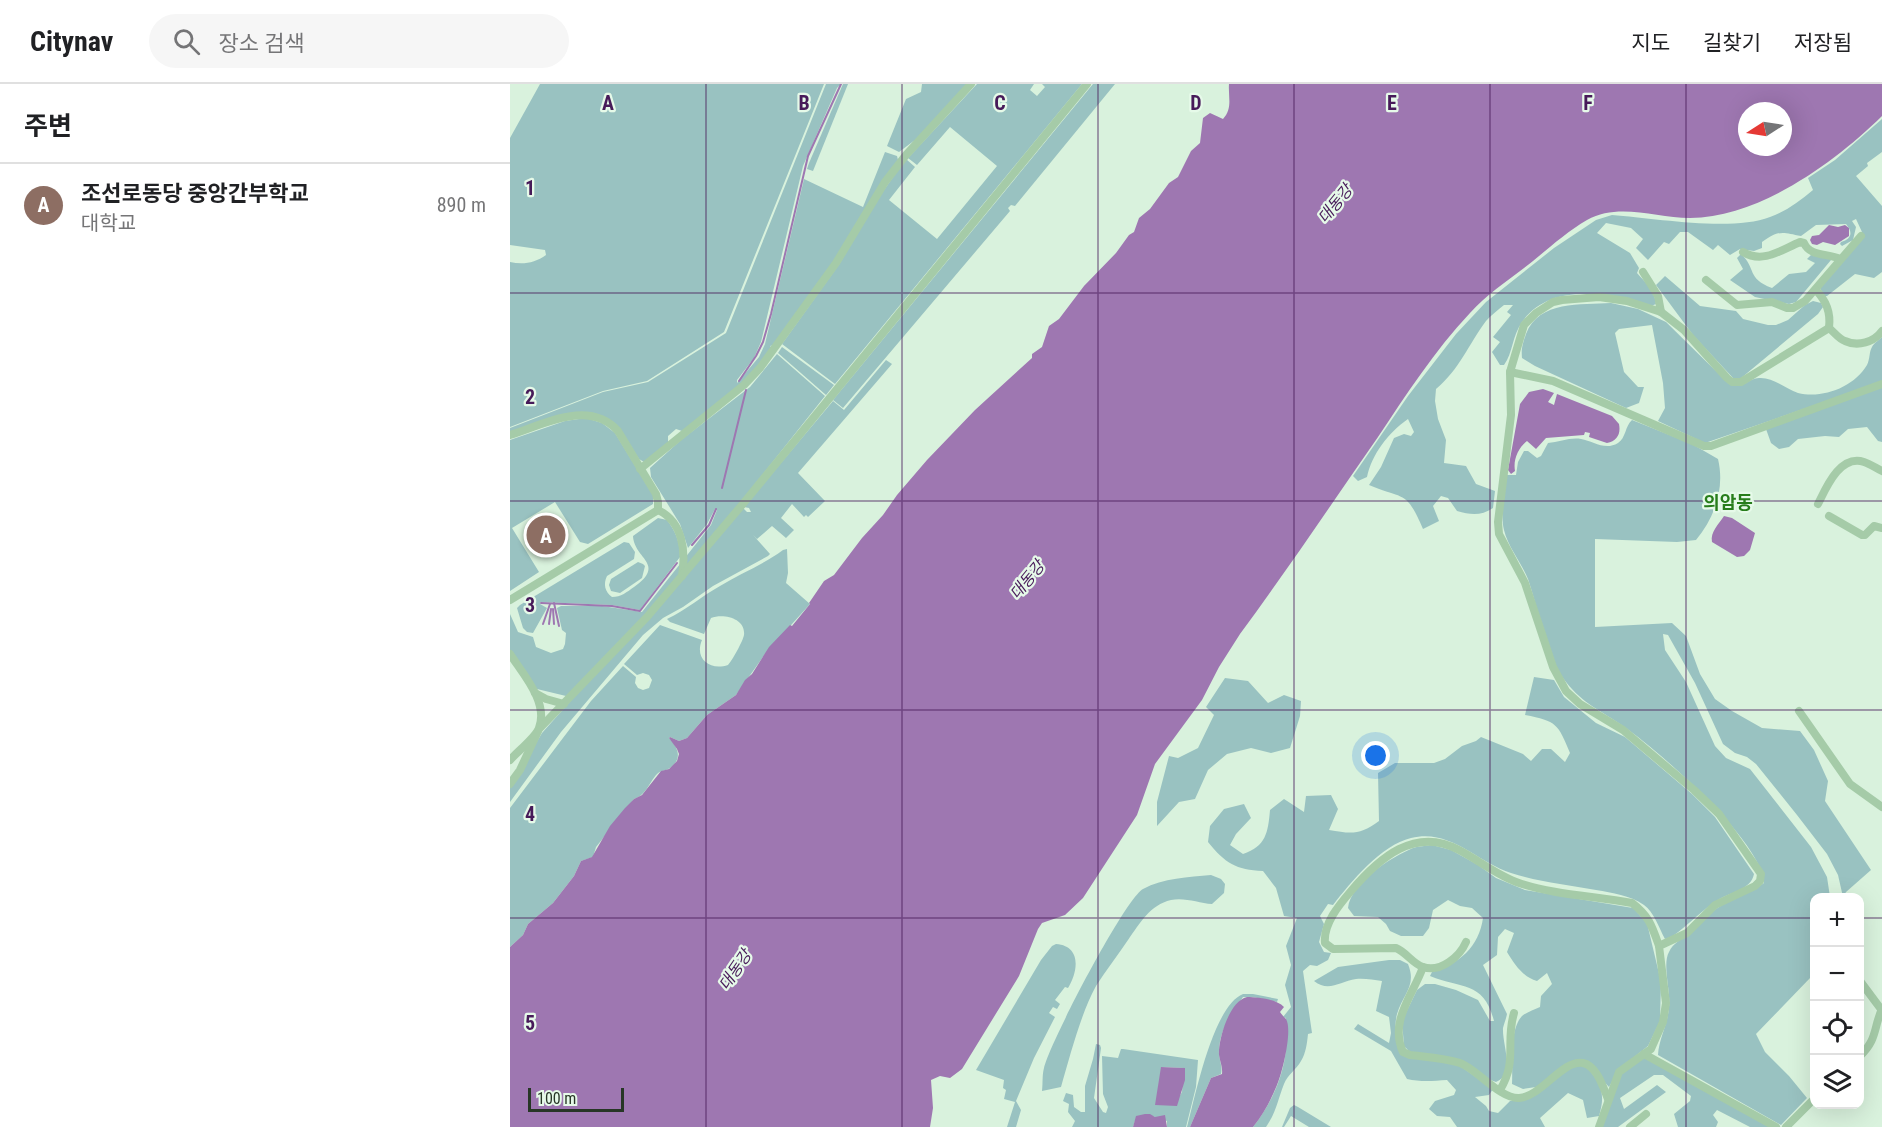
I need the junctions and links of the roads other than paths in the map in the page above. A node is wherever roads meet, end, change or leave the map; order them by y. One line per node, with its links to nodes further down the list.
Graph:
1 (971, 84): 15 (street)
2 (1087, 84): 23 (street)
3 (1861, 236): 5 (street)
4 (1743, 252): 5 (street)
5 (1840, 259): 8 (street)
6 (1643, 272): 9 (street)
7 (1706, 280): 8 (street)
8 (1816, 290): 10 (street)
9 (1661, 312): 10 (street); 12 (street)
10 (1829, 328): 11 (street)
11 (1882, 332)
12 (1510, 372): 13 (street); 34 (street)
13 (1882, 384)
14 (510, 435): 15 (street)
15 (640, 469): 17 (street)
16 (1882, 471): 18 (street)
17 (656, 494): 19 (street); 21 (street)
18 (1818, 504)
19 (658, 510): 21 (street); 24 (street)
20 (1829, 516): 22 (street)
21 (671, 518): 23 (street)
22 (1882, 528)
23 (682, 576): 27 (street)
24 (510, 600)
25 (510, 654): 26 (street)
26 (535, 693): 27 (street); 29 (street)
27 (564, 704): 29 (street)
28 (1798, 711): 32 (street)
29 (539, 729): 30 (street); 31 (street)
30 (510, 760)
31 (510, 784)
32 (1882, 807)
33 (1466, 942): 35 (street)
34 (1659, 946): 35 (street); 39 (street)
35 (1423, 967): 41 (street)
36 (1864, 986): 37 (street)
37 (1881, 1009): 40 (street)
38 (1514, 1013): 41 (street)
39 (1644, 1054): 42 (street); 47 (street)
40 (1861, 1055)
41 (1500, 1090): 42 (street)
42 (1608, 1100): 45 (street)
43 (1810, 1104): 48 (street)
44 (1646, 1114): 46 (street)
45 (1599, 1127)
46 (1630, 1127)
47 (1776, 1127)
48 (1786, 1127)

